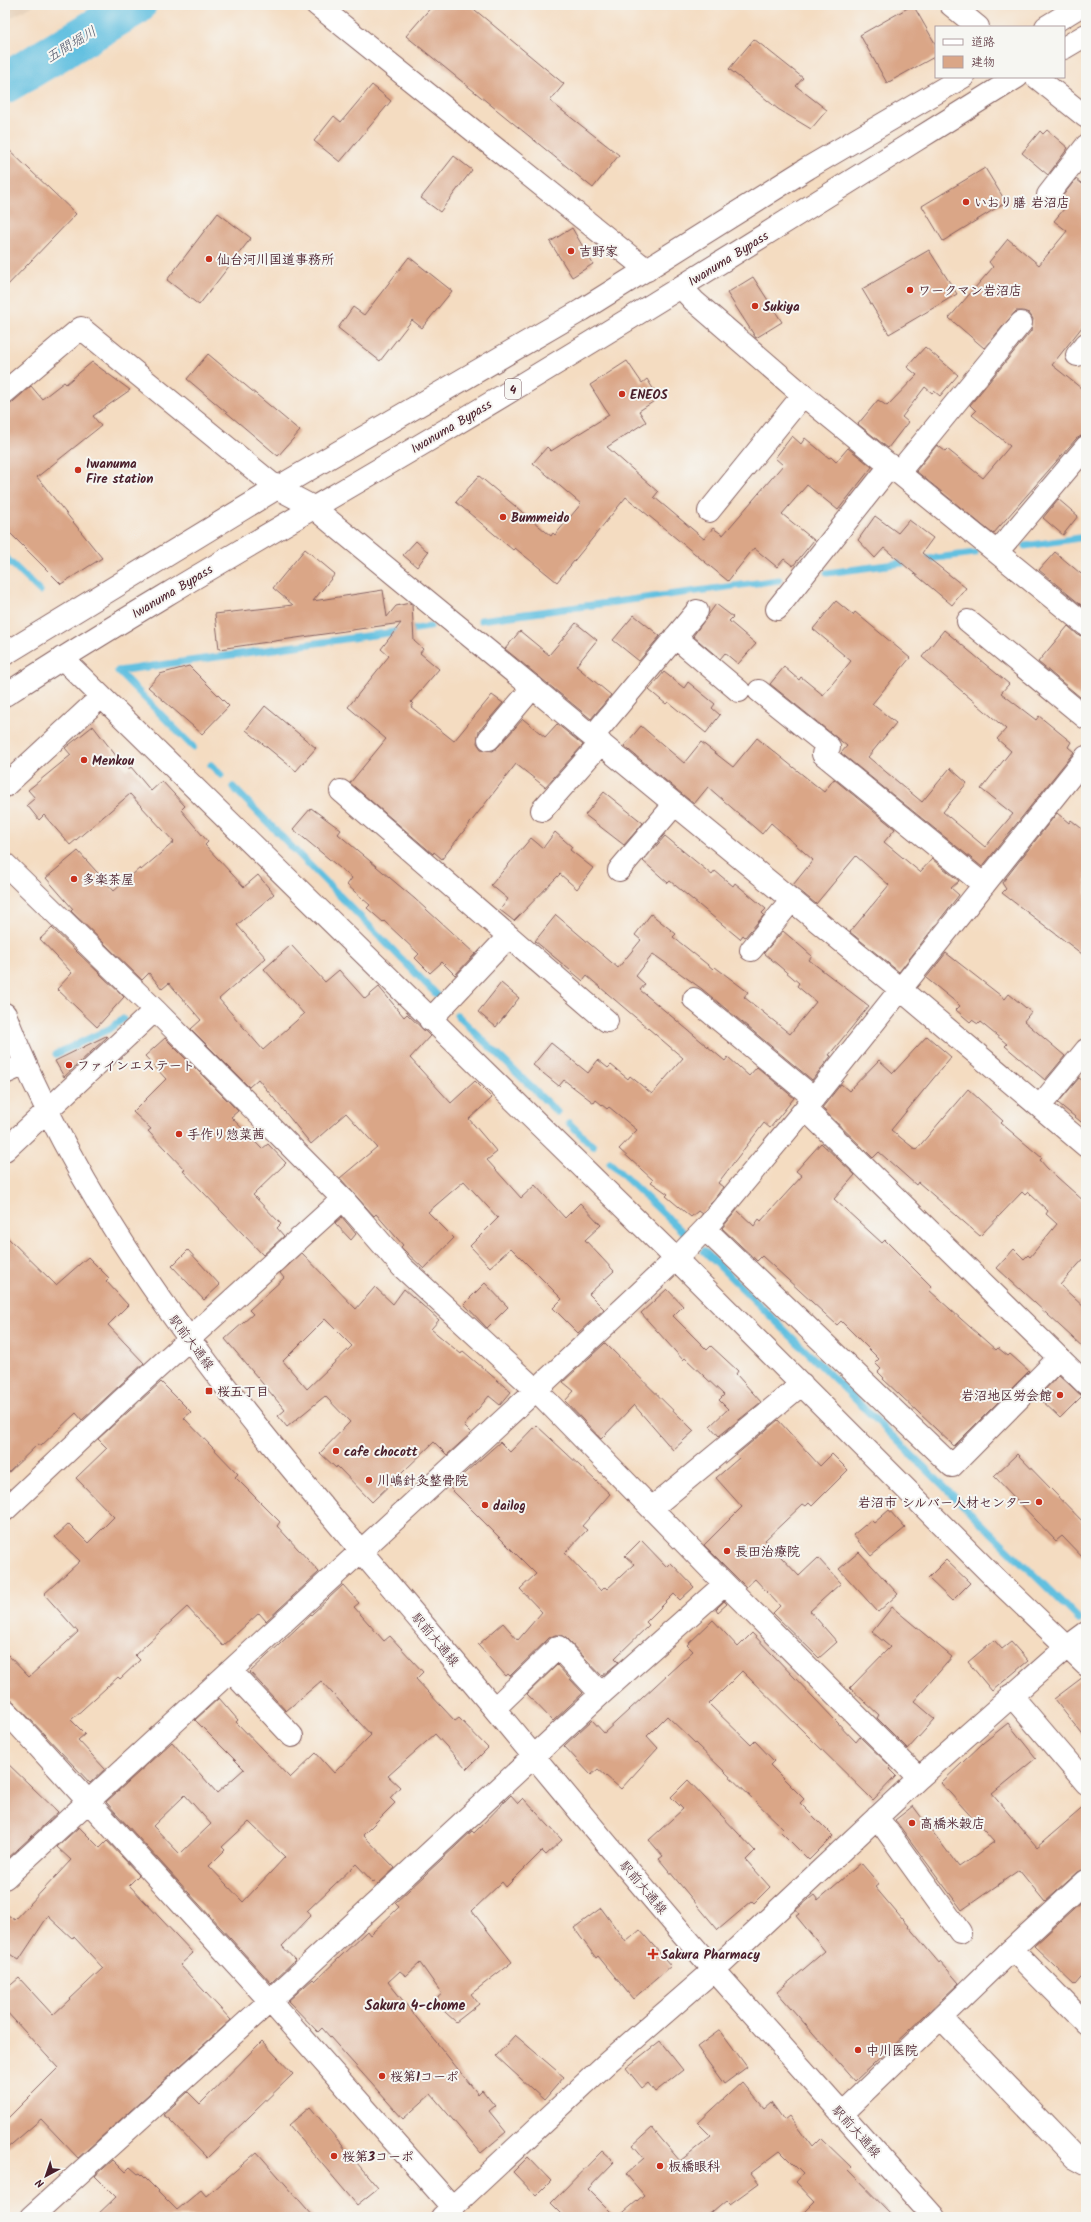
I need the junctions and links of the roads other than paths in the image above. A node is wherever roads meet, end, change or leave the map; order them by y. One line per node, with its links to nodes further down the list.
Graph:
1 (317, 5): 14 (main road)
2 (951, 5): 4 (main road)
3 (1082, 5): 5 (main road)
4 (977, 26)
5 (1048, 26)
6 (1086, 35): 7 (main road)
7 (1065, 47)
8 (961, 78): 14 (main road)
9 (1015, 78): 15 (main road, Iwanuma Bypass / 4)
10 (1037, 78): 11 (main road)
11 (1086, 117)
12 (1086, 146): 13 (main road)
13 (1048, 195)
14 (647, 270): 21 (main road)
15 (681, 287): 18 (main road); 22 (main road, Iwanuma Bypass / 4)
16 (1021, 323): 20 (main road)
17 (5, 392): 21 (main road)
18 (803, 395): 20 (main road); 23 (main road)
19 (1086, 447): 24 (main road)
20 (895, 468): 24 (main road); 25 (main road)
21 (276, 488): 22 (main road); 30 (main road)
22 (314, 508): 31 (main road, Iwanuma Bypass / 4); 32 (main road)
23 (709, 511)
24 (997, 552): 28 (main road)
25 (777, 609)
26 (697, 611): 29 (main road)
27 (968, 621): 35 (main road)
28 (1086, 625)
29 (675, 637): 37 (main road); 45 (main road)
30 (5, 654)
31 (62, 658): 33 (main road, Iwanuma Bypass / 4); 34 (main road)
32 (533, 688): 36 (main road); 37 (main road)
33 (5, 695)
34 (101, 697): 39 (main road); 53 (main road)
35 (1086, 718)
36 (489, 740)
37 (597, 740): 41 (main road); 42 (main road)
38 (1086, 757): 45 (main road)
39 (5, 786)
40 (341, 791): 47 (main road)
41 (675, 804): 44 (main road); 46 (main road)
42 (542, 810)
43 (5, 864): 51 (main road)
44 (619, 870)
45 (984, 884): 49 (main road)
46 (792, 900): 48 (main road); 49 (main road)
47 (509, 936): 53 (main road); 54 (main road)
48 (751, 950)
49 (900, 989): 58 (main road); 59 (main road)
50 (694, 999): 58 (main road)
51 (155, 1010): 60 (main road); 63 (main road)
52 (5, 1014): 56 (main road, 駅前大通線)
53 (430, 1020): 65 (main road)
54 (608, 1021)
55 (1086, 1050): 59 (main road)
56 (25, 1064): 57 (main road); 60 (main road, 駅前大通線)
57 (5, 1073)
58 (810, 1103): 64 (main road); 67 (main road)
59 (1040, 1106): 61 (main road)
60 (47, 1111): 62 (main road); 66 (main road, 駅前大通線)
61 (1086, 1146)
62 (5, 1150)
63 (343, 1199): 66 (main road); 70 (main road)
64 (705, 1229): 65 (main road); 67 (main road)
65 (676, 1259): 68 (main road); 70 (main road)
66 (189, 1340): 72 (main road); 73 (main road, 駅前大通線)
67 (1059, 1358): 69 (main road)
68 (802, 1384): 71 (main road); 76 (main road)
69 (1086, 1384)
70 (536, 1390): 71 (main road); 73 (main road)
71 (652, 1508): 74 (main road)
72 (5, 1510)
73 (361, 1550): 78 (main road); 81 (main road, 駅前大通線)
74 (725, 1584): 79 (main road); 85 (main road)
75 (1086, 1633): 76 (main road)
76 (1067, 1647): 77 (main road); 80 (main road)
77 (1086, 1665)
78 (231, 1671): 83 (main road); 87 (main road)
79 (601, 1694): 81 (main road); 84 (main road)
80 (1012, 1695): 85 (main road); 86 (main road)
81 (495, 1708): 84 (main road, 駅前大通線)
82 (5, 1710): 87 (main road)
83 (292, 1736)
84 (534, 1756): 93 (main road, 駅前大通線); 94 (main road)
85 (919, 1778): 88 (main road)
86 (1086, 1783)
87 (90, 1802): 89 (main road); 94 (main road)
88 (877, 1817): 91 (main road); 93 (main road)
89 (5, 1878)
90 (1086, 1881): 92 (main road)
91 (960, 1932)
92 (1012, 1949): 95 (main road); 96 (main road)
93 (714, 1970): 97 (main road, 駅前大通線); 99 (main road)
94 (270, 2000): 99 (main road); 100 (main road)
95 (941, 2018): 97 (main road); 98 (main road)
96 (1086, 2024)
97 (842, 2114): 101 (main road, 駅前大通線)
98 (1086, 2163)
99 (448, 2212)
100 (31, 2217)
101 (934, 2217)

